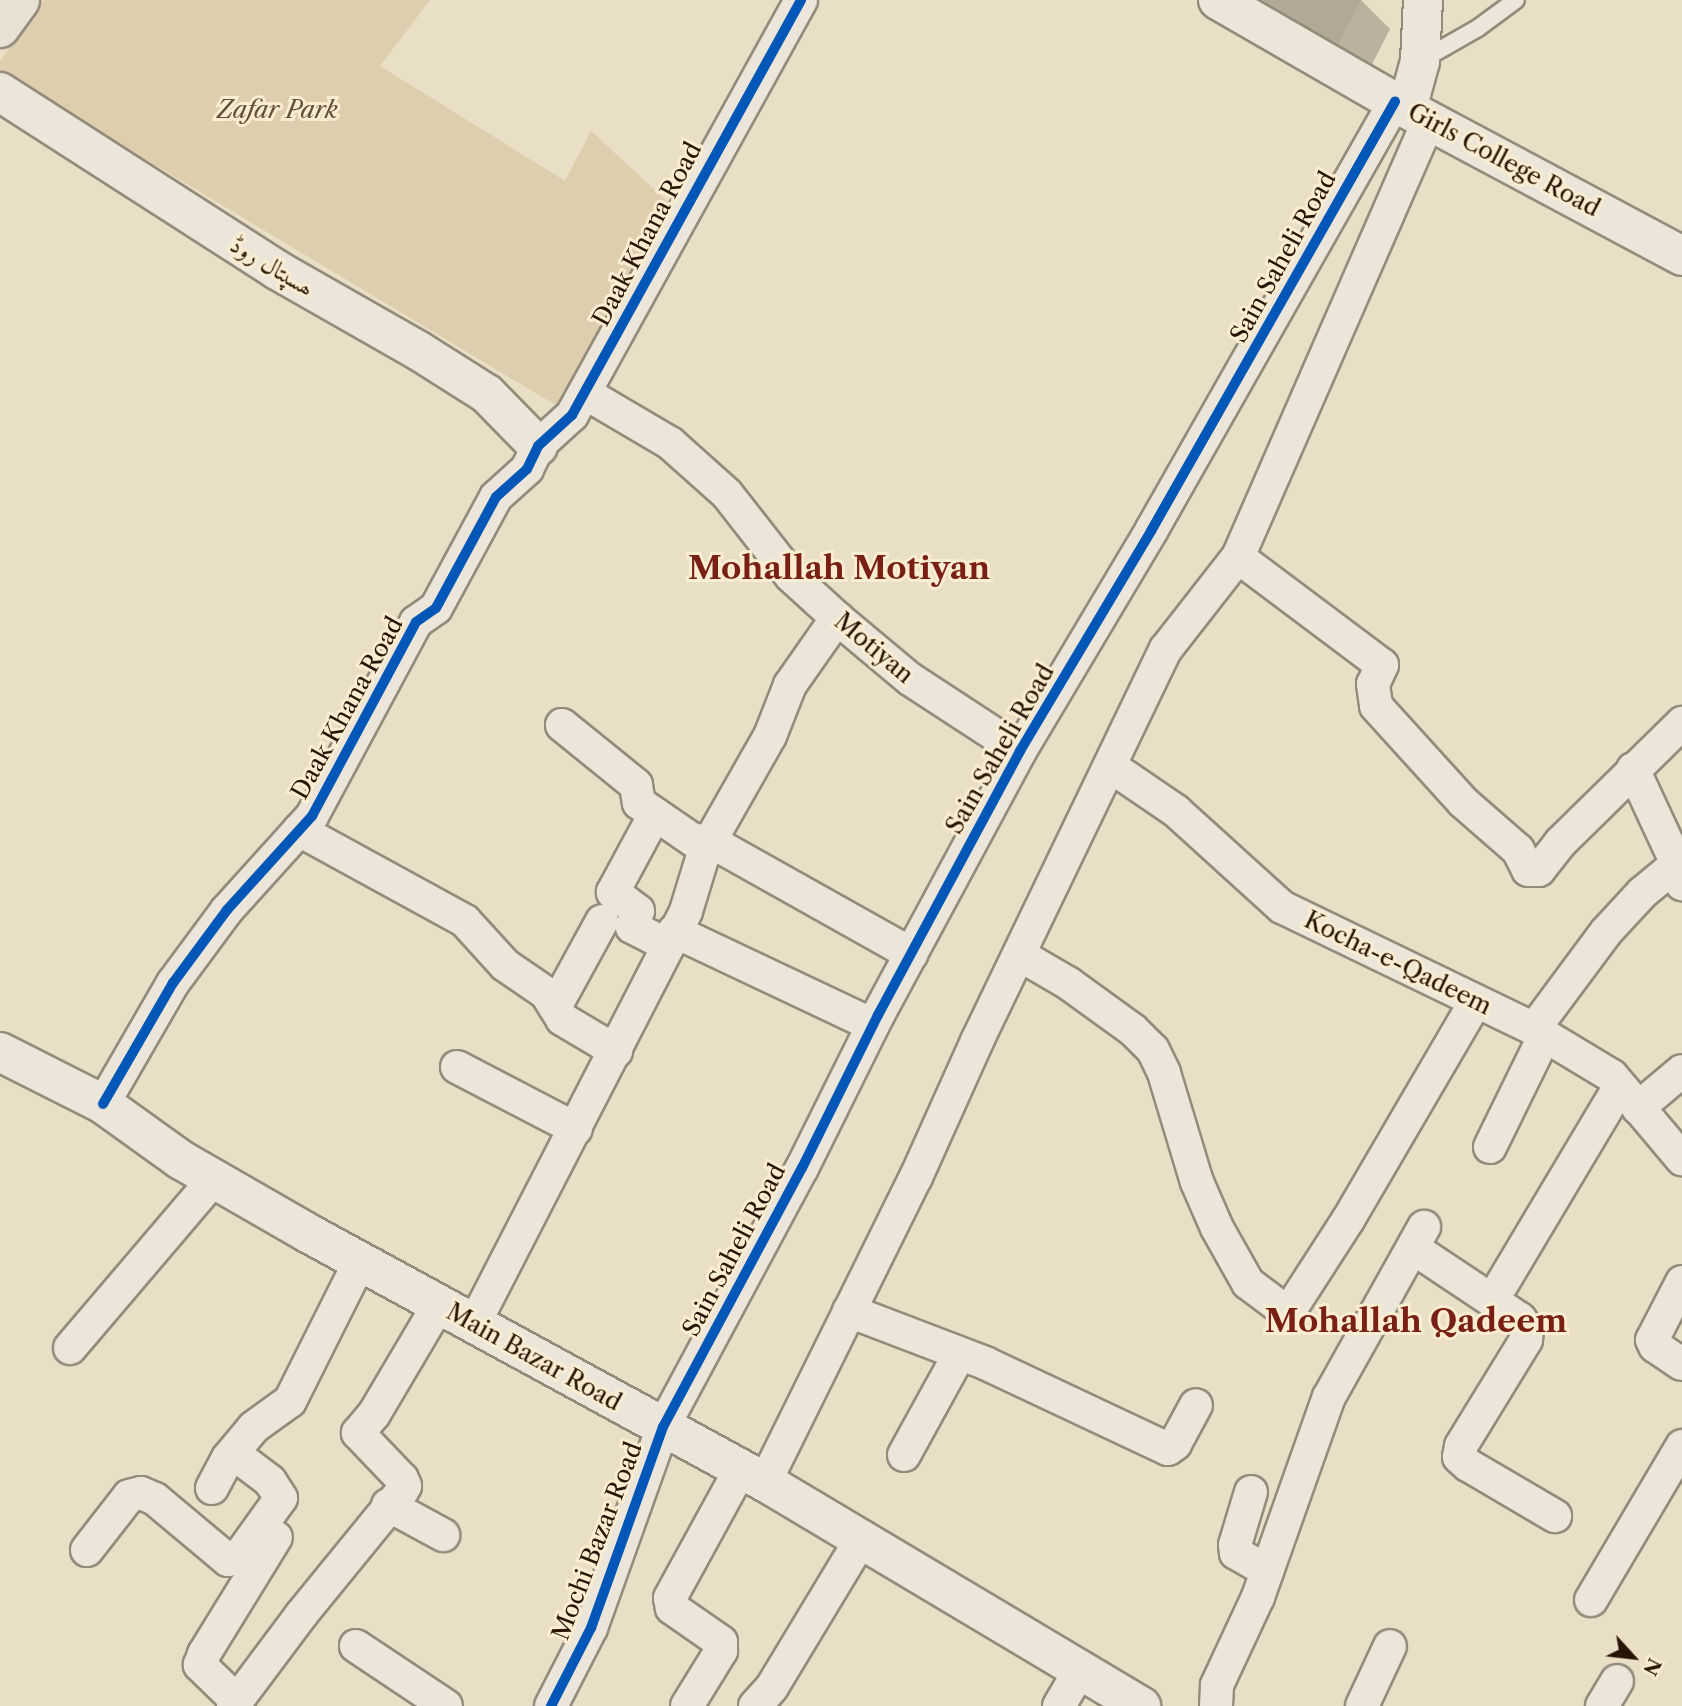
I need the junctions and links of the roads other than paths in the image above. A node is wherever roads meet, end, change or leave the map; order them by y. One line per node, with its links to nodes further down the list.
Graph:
1 (20, 0): 6 (highway)
2 (801, 0): 11 (street, Daak Khana Road)
3 (1218, 0): 9 (main road, Girls College Road)
4 (1423, 0): 7 (main road)
5 (1517, 0): 7 (lane)
6 (0, 28)
7 (1420, 61): 9 (main road)
8 (0, 92): 12 (main road, ھسپتال روڈ)
9 (1410, 110): 10 (main road, Girls College Road); 13 (street); 17 (street, Sain Saheli Road)
10 (1682, 256)
11 (584, 393): 12 (street, Daak Khana Road); 14 (street, Motiyan)
12 (538, 446): 21 (street, Daak Khana Road)
13 (1238, 556): 18 (street); 19 (street)
14 (837, 618): 17 (street, Motiyan); 22 (street)
15 (1682, 723): 19 (street)
16 (562, 725): 20 (street)
17 (1020, 751): 26 (street, Sain Saheli Road)
18 (1110, 766): 27 (street); 28 (street, Kocha-e-Qadeem)
19 (1633, 769): 23 (street)
20 (655, 814): 22 (street); 25 (street)
21 (299, 830): 29 (street); 37 (street, Daak Khana Road)
22 (710, 841): 25 (street); 26 (street)
23 (1679, 875): 31 (street)
24 (602, 921): 29 (street)
25 (671, 938): 30 (street); 32 (street)
26 (911, 954): 30 (street, Sain Saheli Road)
27 (1020, 956): 28 (street); 46 (street)
28 (1475, 1003): 31 (street, Kocha-e-Qadeem)
29 (555, 1007): 32 (street)
30 (873, 1025): 52 (street, Sain Saheli Road)
31 (1539, 1033): 36 (street, Kocha-e-Qadeem); 39 (street)
32 (616, 1051): 38 (street)
33 (0, 1052): 37 (main road, Main Bazar Road)
34 (457, 1067): 38 (street)
35 (1682, 1071): 36 (street)
36 (1629, 1097): 40 (street, Kocha-e-Qadeem); 44 (street)
37 (103, 1104): 41 (main road, Main Bazar Road)
38 (576, 1129): 47 (street)
39 (1490, 1147)
40 (1682, 1159)
41 (214, 1179): 42 (main road, Main Bazar Road); 48 (street)
42 (360, 1261): 45 (main road, Main Bazar Road); 54 (street)
43 (1682, 1282): 50 (street)
44 (1502, 1284)
45 (439, 1304): 47 (main road, Main Bazar Road); 60 (street)
46 (849, 1311): 49 (street); 56 (street)
47 (474, 1324): 52 (main road, Main Bazar Road)
48 (70, 1348)
49 (959, 1355): 51 (street); 55 (street)
50 (1682, 1364)
51 (1196, 1405)
52 (663, 1427): 56 (main road, Main Bazar Road); 72 (street, Mochi Bazar Road)
53 (1682, 1446): 66 (street)
54 (233, 1453): 57 (street); 59 (street)
55 (904, 1455)
56 (752, 1476): 63 (main road, Main Bazar Road); 73 (street)
57 (212, 1488)
58 (1251, 1492): 65 (street)
59 (279, 1504): 64 (street); 70 (street)
60 (388, 1505): 62 (street); 70 (street)
61 (1555, 1516): 65 (street)
62 (443, 1535)
63 (859, 1541): 69 (main road, Main Bazar Road); 74 (street)
64 (87, 1549)
65 (1267, 1571): 77 (street)
66 (1591, 1600)
67 (356, 1646): 71 (street)
68 (1390, 1646): 78 (street)
69 (1080, 1670): 75 (street); 76 (main road, Main Bazar Road)
70 (235, 1703)
71 (446, 1706)
72 (551, 1706)
73 (687, 1706)
74 (755, 1706)
75 (1059, 1706)
76 (1141, 1706)
77 (1216, 1706)
78 (1362, 1706)

